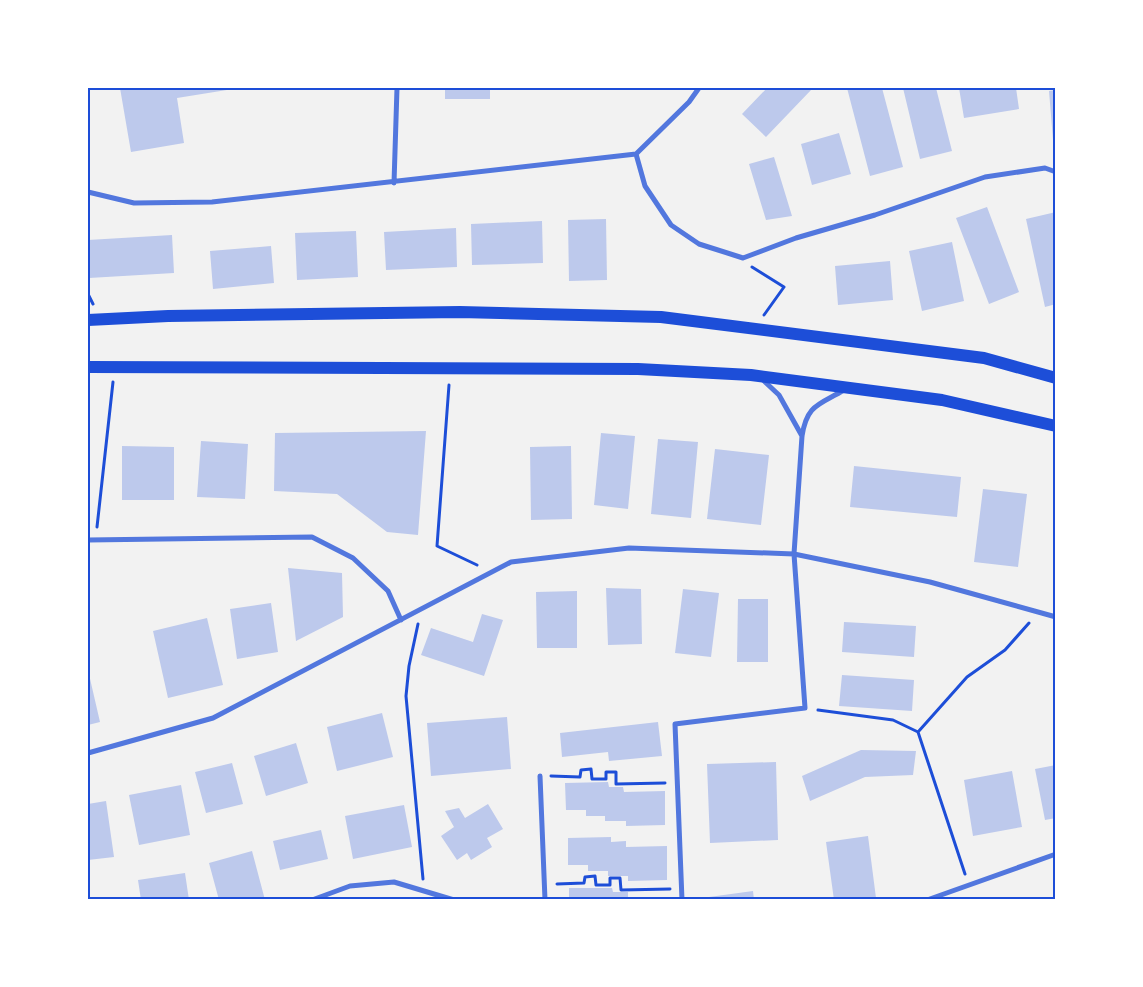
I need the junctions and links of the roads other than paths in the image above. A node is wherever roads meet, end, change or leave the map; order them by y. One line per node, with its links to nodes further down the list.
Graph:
1 (397, 88): 5 (street)
2 (699, 88): 3 (street)
3 (636, 154): 4 (street); 5 (street)
4 (1056, 172)
5 (394, 183): 6 (street)
6 (88, 192)
7 (88, 320): 10 (main road)
8 (88, 367): 9 (main road)
9 (751, 375): 11 (main road); 13 (street)
10 (1056, 378)
11 (847, 388): 12 (main road); 13 (street)
12 (1056, 426)
13 (802, 436): 15 (street)
14 (88, 540): 17 (street)
15 (794, 554): 16 (street); 17 (street); 24 (street)
16 (1056, 616)
17 (401, 620): 18 (street)
18 (88, 753)
19 (540, 776): 23 (street)
20 (1056, 854): 25 (street)
21 (312, 900): 22 (street)
22 (454, 900)
23 (544, 900)
24 (682, 900)
25 (927, 900)

